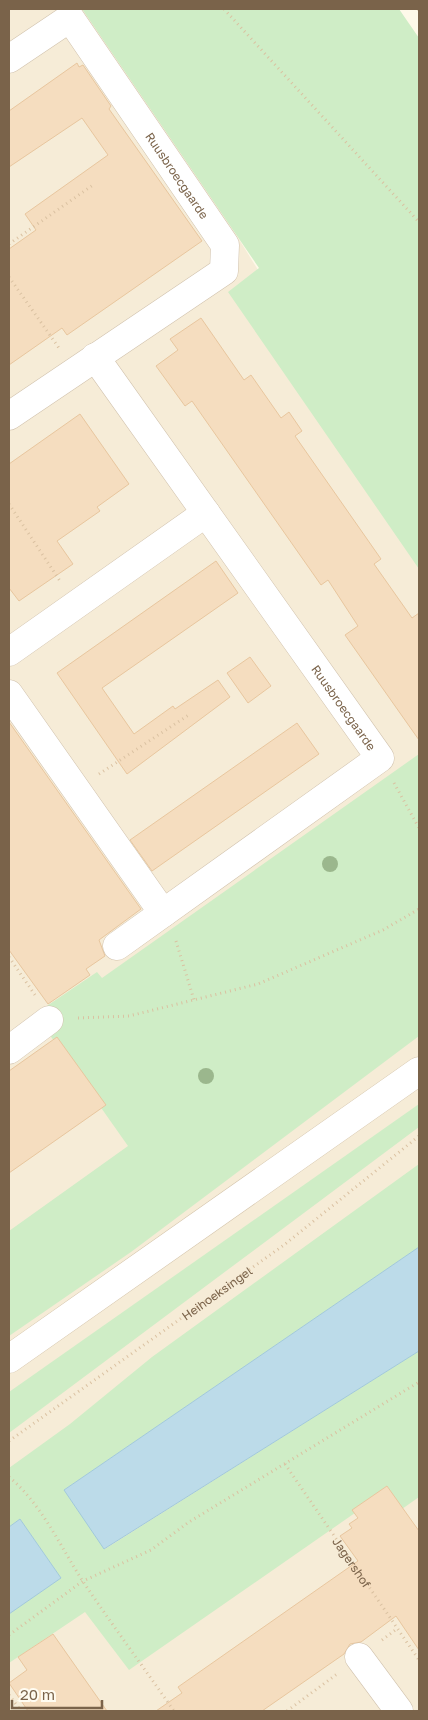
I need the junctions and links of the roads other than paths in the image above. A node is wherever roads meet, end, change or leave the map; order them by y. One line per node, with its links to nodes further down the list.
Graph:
1 (9, 59): 2 (street, Ruusbroecgaarde)
2 (85, 364): 3 (street, Ruusbroecgaarde); 4 (street, Ruusbroecgaarde)
3 (9, 416)
4 (206, 513): 5 (street); 7 (street, Ruusbroecgaarde)
5 (9, 652)
6 (9, 694): 7 (street)
7 (163, 913): 8 (street, Ruusbroecgaarde)
8 (117, 946)
9 (51, 1020): 10 (street)
10 (9, 1050)
11 (419, 1071): 12 (street)
12 (9, 1359)
13 (359, 1657): 14 (street)
14 (399, 1711)

